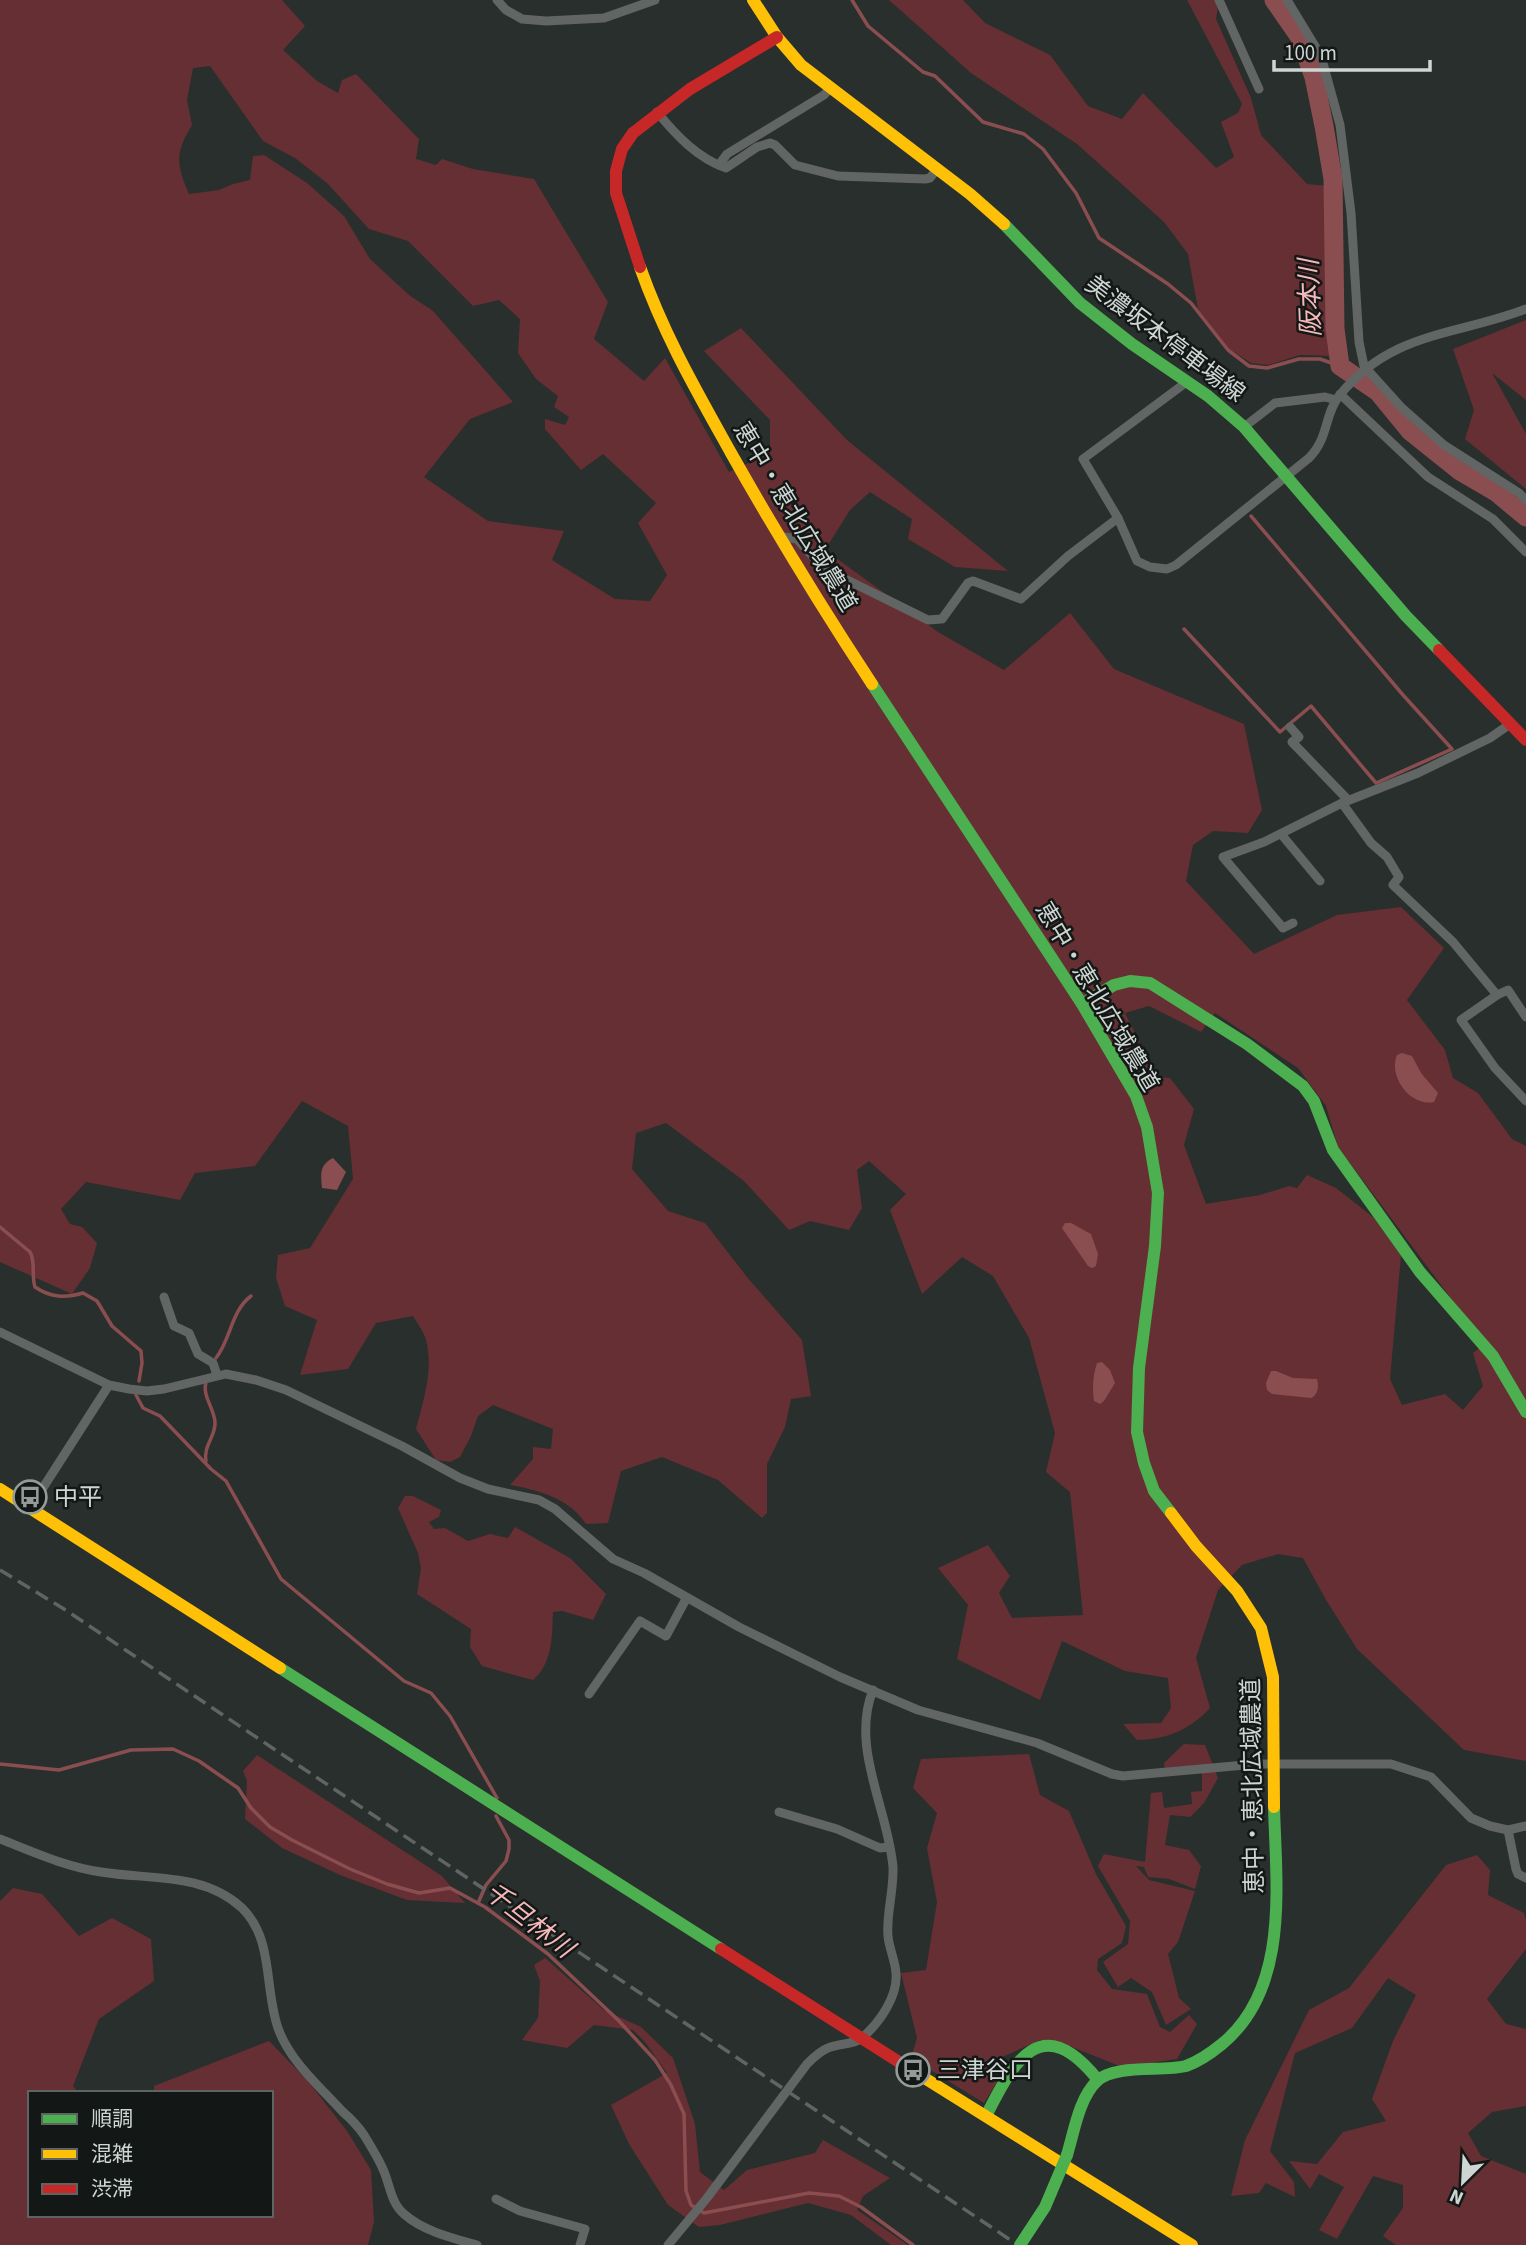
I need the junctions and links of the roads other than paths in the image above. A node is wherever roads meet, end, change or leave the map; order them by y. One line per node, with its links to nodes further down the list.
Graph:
1 (497, 0): 2 (street)
2 (655, 0)
3 (753, 0): 6 (street, 美濃坂本停車場線)
4 (1219, 0): 8 (street)
5 (1287, 0): 13 (street)
6 (777, 37): 7 (street, 美濃坂本停車場線); 9 (street, 恵中・恵北広域農道)
7 (831, 87): 10 (street); 11 (street, 美濃坂本停車場線)
8 (1259, 89)
9 (657, 112): 10 (street); 20 (street, 恵中・恵北広域農道)
10 (719, 165): 11 (street)
11 (937, 169): 14 (street, 美濃坂本停車場線)
12 (1526, 309): 13 (street)
13 (1368, 369): 15 (street); 18 (street)
14 (1188, 382): 16 (street, 美濃坂本停車場線); 19 (street)
15 (1338, 397): 16 (street); 17 (street); 21 (street)
16 (1244, 427): 17 (street, 美濃坂本停車場線)
17 (1288, 476): 19 (street); 22 (street, 美濃坂本停車場線)
18 (1526, 500)
19 (1118, 518): 20 (street)
20 (778, 536): 30 (street, 恵中・恵北広域農道)
21 (1526, 552)
22 (1510, 724): 24 (street, 美濃坂本停車場線); 25 (street)
23 (1290, 727): 25 (street)
24 (1526, 740)
25 (1345, 801): 26 (street); 29 (street)
26 (1281, 834): 27 (street); 28 (street)
27 (1320, 881)
28 (1293, 923)
29 (1497, 995): 31 (street); 32 (street)
30 (1082, 1004): 37 (street); 43 (street, 恵中・恵北広域農道)
31 (1526, 1017)
32 (1526, 1101)
33 (164, 1297): 35 (street)
34 (0, 1332): 36 (street)
35 (217, 1376): 36 (street); 40 (street)
36 (109, 1385): 39 (street)
37 (1526, 1412)
38 (0, 1489): 39 (street)
39 (30, 1508): 50 (street)
40 (686, 1599): 41 (street); 42 (street)
41 (873, 1690): 43 (street); 48 (street)
42 (589, 1694)
43 (1273, 1764): 46 (street); 51 (street, 恵中・恵北広域農道)
44 (779, 1812): 48 (street)
45 (1526, 1826): 46 (street)
46 (1508, 1830): 49 (street)
47 (0, 1839): 54 (street)
48 (889, 1847): 50 (street)
49 (1526, 1878)
50 (862, 2039): 52 (street); 56 (street)
51 (1098, 2080): 52 (street); 57 (street, bridge)
52 (986, 2116): 58 (street)
53 (495, 2199): 55 (street)
54 (477, 2245)
55 (580, 2245)
56 (668, 2245)
57 (1020, 2245)
58 (1192, 2245)

